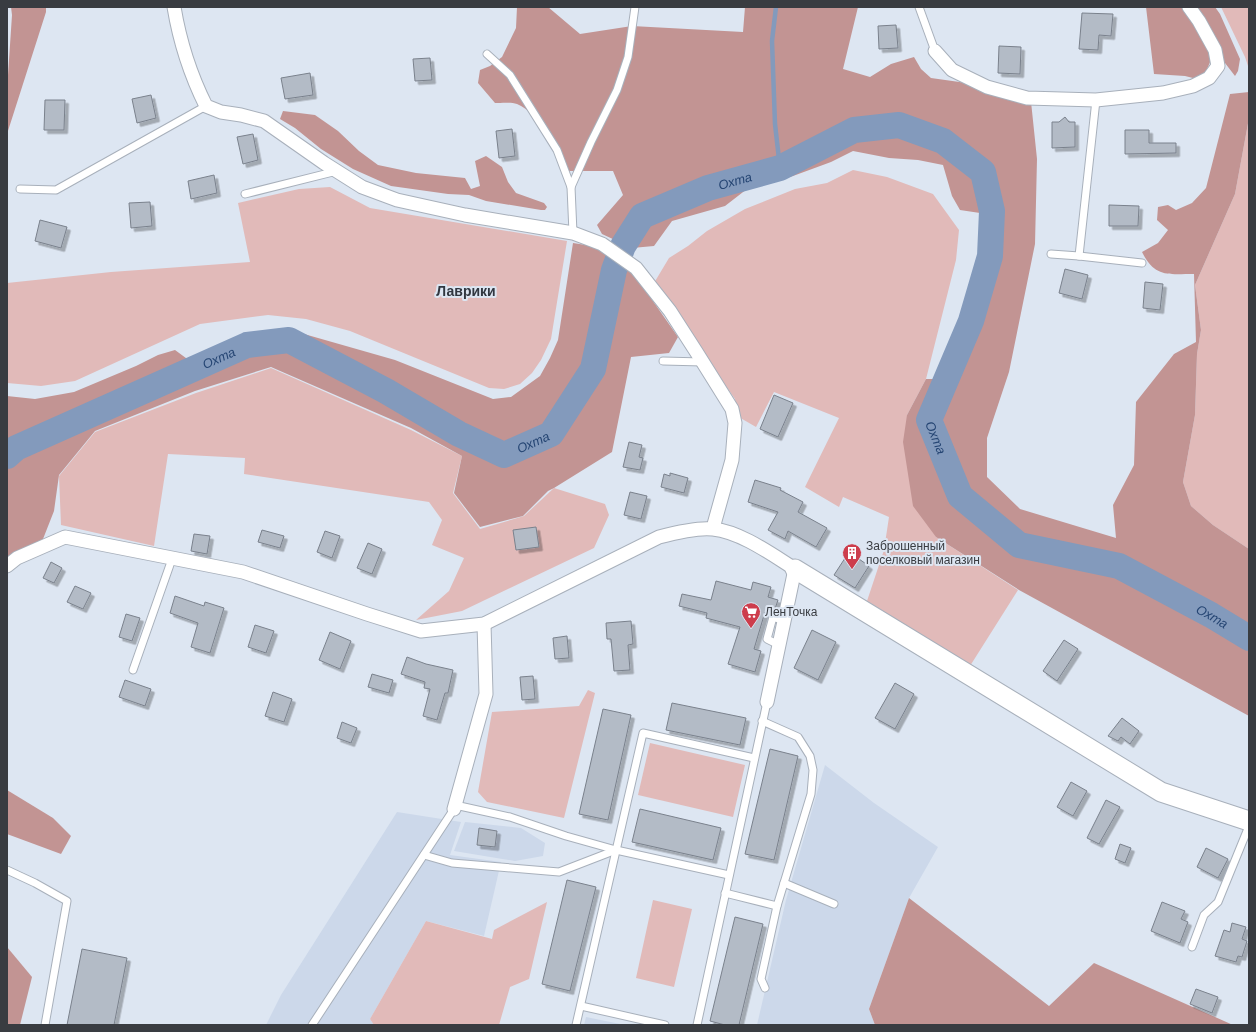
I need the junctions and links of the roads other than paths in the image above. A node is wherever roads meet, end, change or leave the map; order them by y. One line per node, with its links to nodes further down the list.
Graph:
1 (174, 7): 8 (street)
2 (635, 7): 10 (lane)
3 (919, 7): 5 (lane)
4 (1189, 7): 7 (street)
5 (936, 51): 7 (street)
6 (487, 54): 10 (lane)
7 (1096, 100): 15 (lane)
8 (206, 106): 9 (street); 11 (lane)
9 (337, 171): 12 (lane); 13 (street)
10 (571, 187): 13 (lane)
11 (20, 188)
12 (245, 194)
13 (573, 233): 18 (street)
14 (1051, 254): 15 (lane)
15 (1079, 256): 16 (lane)
16 (1142, 263)
17 (663, 361): 18 (lane)
18 (703, 362): 19 (street)
19 (713, 528): 22 (street); 23 (street)
20 (172, 559): 21 (street); 23 (street); 24 (lane)
21 (7, 566)
22 (795, 569): 25 (street); 29 (street)
23 (484, 624): 28 (street)
24 (133, 670)
25 (767, 702): 26 (lane)
26 (762, 721): 27 (lane); 35 (lane)
27 (754, 758): 31 (lane); 34 (lane)
28 (455, 807): 31 (lane); 32 (lane)
29 (1249, 821)
30 (1249, 826): 39 (lane)
31 (616, 850): 32 (lane); 34 (lane); 41 (lane)
32 (424, 855): 42 (lane)
33 (7, 870): 43 (lane)
34 (729, 875): 36 (lane)
35 (784, 882): 37 (lane); 38 (lane)
36 (725, 893): 38 (lane); 46 (lane)
37 (834, 904)
38 (777, 906): 40 (lane)
39 (1192, 947)
40 (765, 988)
41 (581, 1006): 44 (lane); 45 (lane)
42 (315, 1024)
43 (45, 1025)
44 (576, 1025)
45 (665, 1025)
46 (697, 1025)

